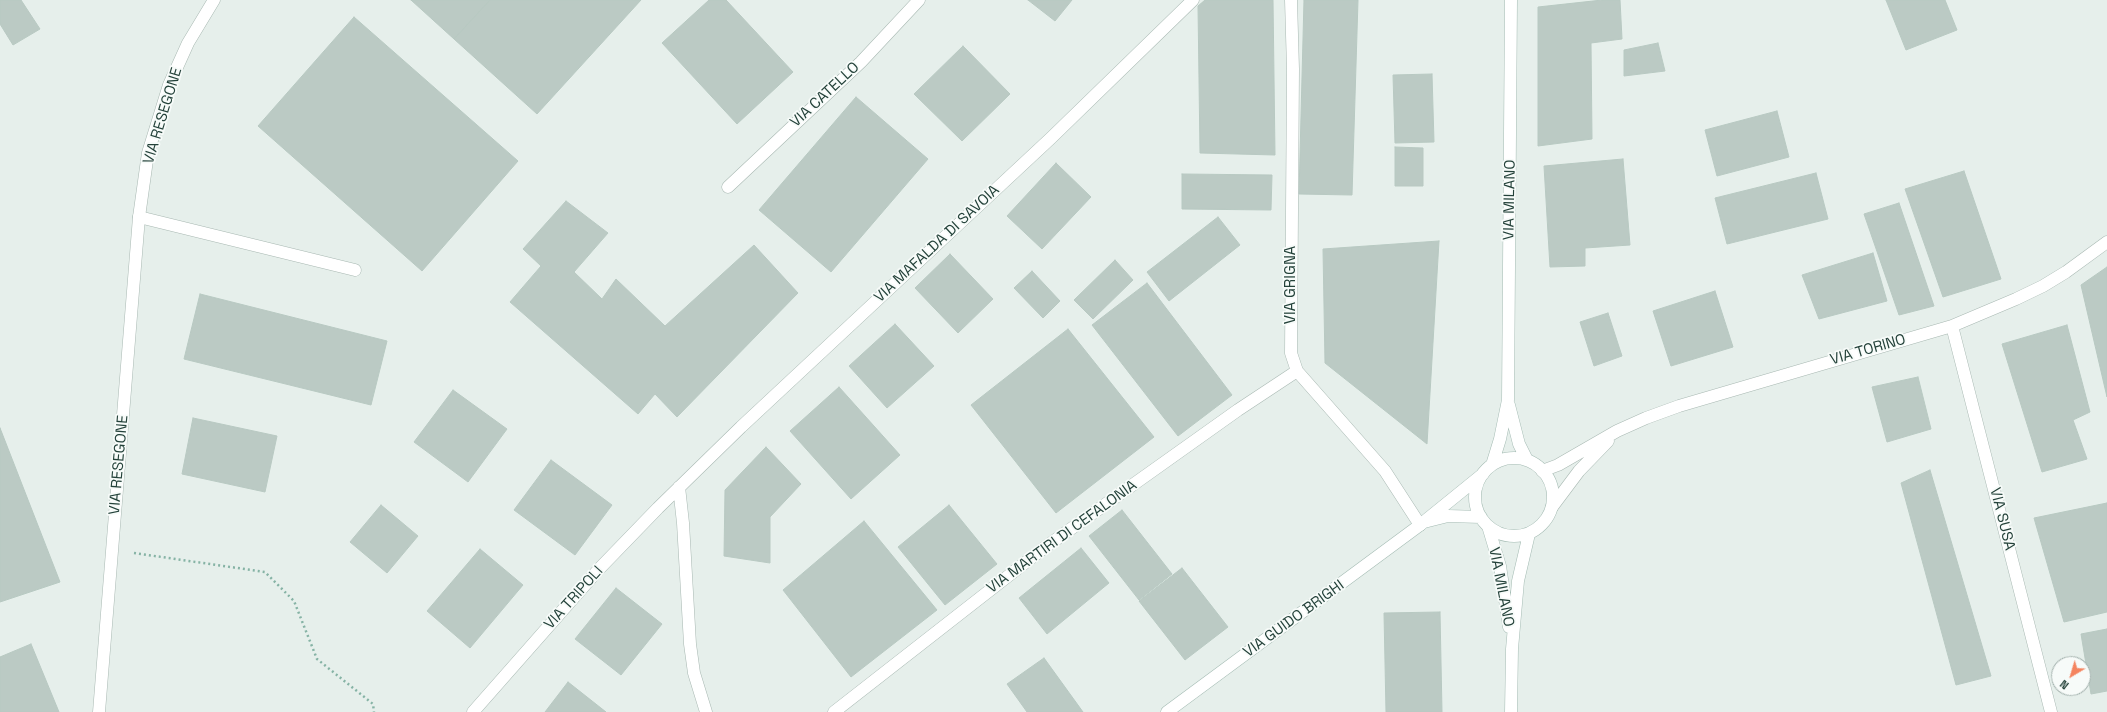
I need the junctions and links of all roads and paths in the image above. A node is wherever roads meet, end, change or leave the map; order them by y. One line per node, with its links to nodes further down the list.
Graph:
1 (214, 0): 7 (street, VIA RESEGONE)
2 (919, 0): 6 (street, VIA CATELLO)
3 (1193, 0): 18 (street, VIA MAFALDA DI SAVOIA)
4 (1290, 0): 11 (street, VIA GRIGNA)
5 (1511, 0): 12 (street, VIA MILANO)
6 (728, 187)
7 (139, 217): 9 (street); 23 (street, VIA RESEGONE)
8 (2107, 242): 10 (street, VIA TORINO)
9 (355, 270)
10 (1952, 326): 13 (street, VIA TORINO); 32 (street, VIA SUSA)
11 (1297, 371): 21 (street, VIA GRIGNA); 29 (street, VIA MARTIRI DI CEFALONIA)
12 (1508, 400): 14 (street, VIA MILANO); 15 (street, VIA MILANO)
13 (1617, 431): 16 (street, VIA TORINO); 19 (street, VIA TORINO)
14 (1527, 460): 15 (street); 16 (street)
15 (1492, 465): 17 (street)
16 (1542, 471): 19 (street)
17 (1483, 474): 20 (street); 21 (street, VIA GUIDO BRIGHI)
18 (679, 487): 27 (street, VIA TRIPOLI); 28 (street)
19 (1552, 507): 22 (street)
20 (1484, 521): 21 (street, VIA GUIDO BRIGHI); 22 (street); 24 (street, VIA MILANO)
21 (1420, 525): 30 (street, VIA GUIDO BRIGHI)
22 (1529, 534): 24 (street, VIA MILANO)
23 (112, 550): 25 (street, VIA RESEGONE); 26 (path)
24 (1512, 650): 31 (street, VIA MILANO)
25 (98, 712)
26 (374, 712)
27 (473, 712)
28 (706, 712)
29 (834, 712)
30 (1167, 712)
31 (1511, 712)
32 (2051, 712)

